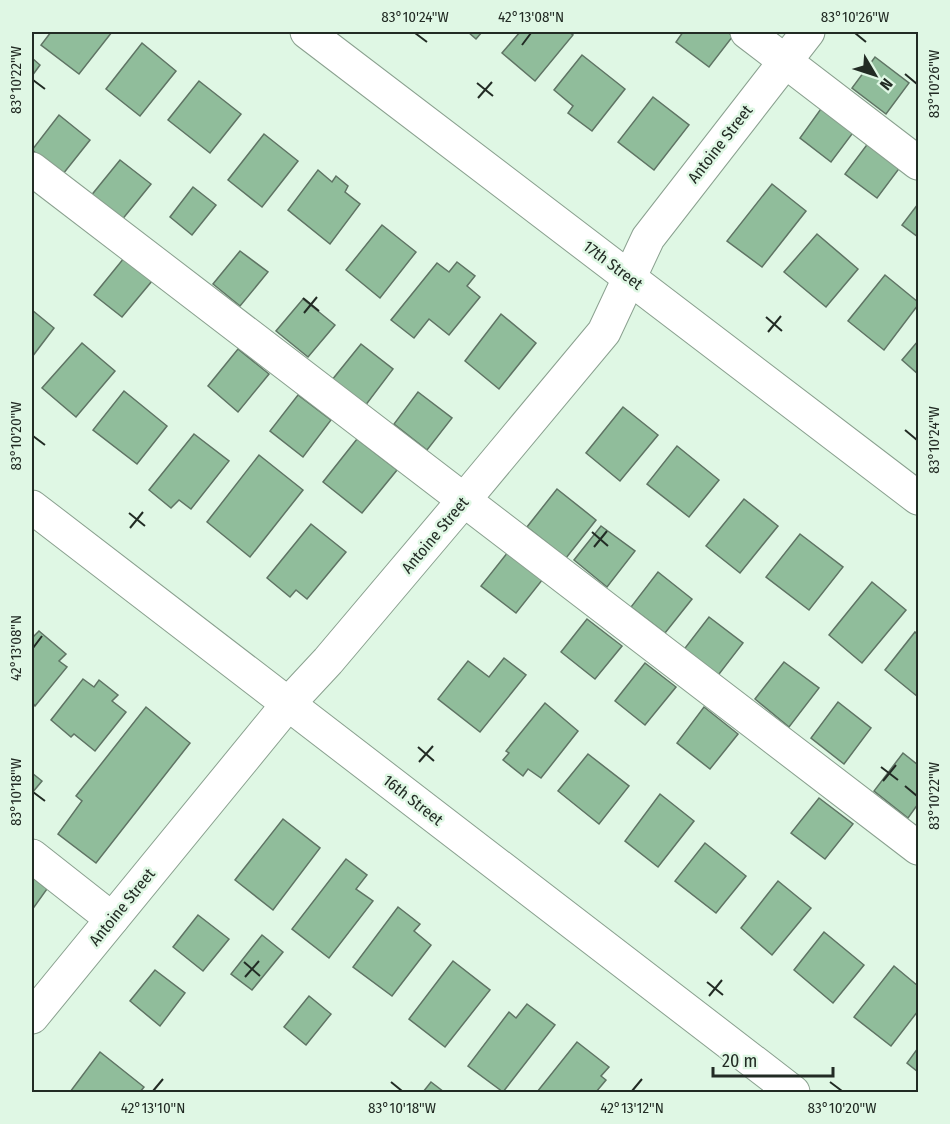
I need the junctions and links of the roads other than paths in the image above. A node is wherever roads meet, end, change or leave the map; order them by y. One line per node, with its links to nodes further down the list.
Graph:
1 (307, 32): 7 (street, 17th Street)
2 (747, 32): 4 (street)
3 (808, 32): 4 (street, Antoine Street)
4 (785, 61): 5 (street); 7 (street, Antoine Street)
5 (918, 163)
6 (32, 169): 9 (street)
7 (629, 277): 8 (street, 17th Street); 9 (street, Antoine Street)
8 (918, 498)
9 (464, 500): 11 (street, Antoine Street); 12 (street)
10 (32, 507): 11 (street, 16th Street)
11 (288, 704): 14 (street, Antoine Street); 16 (street, 16th Street)
12 (918, 848)
13 (32, 856): 14 (street)
14 (112, 919): 15 (street, Antoine Street)
15 (32, 1017)
16 (793, 1092)

